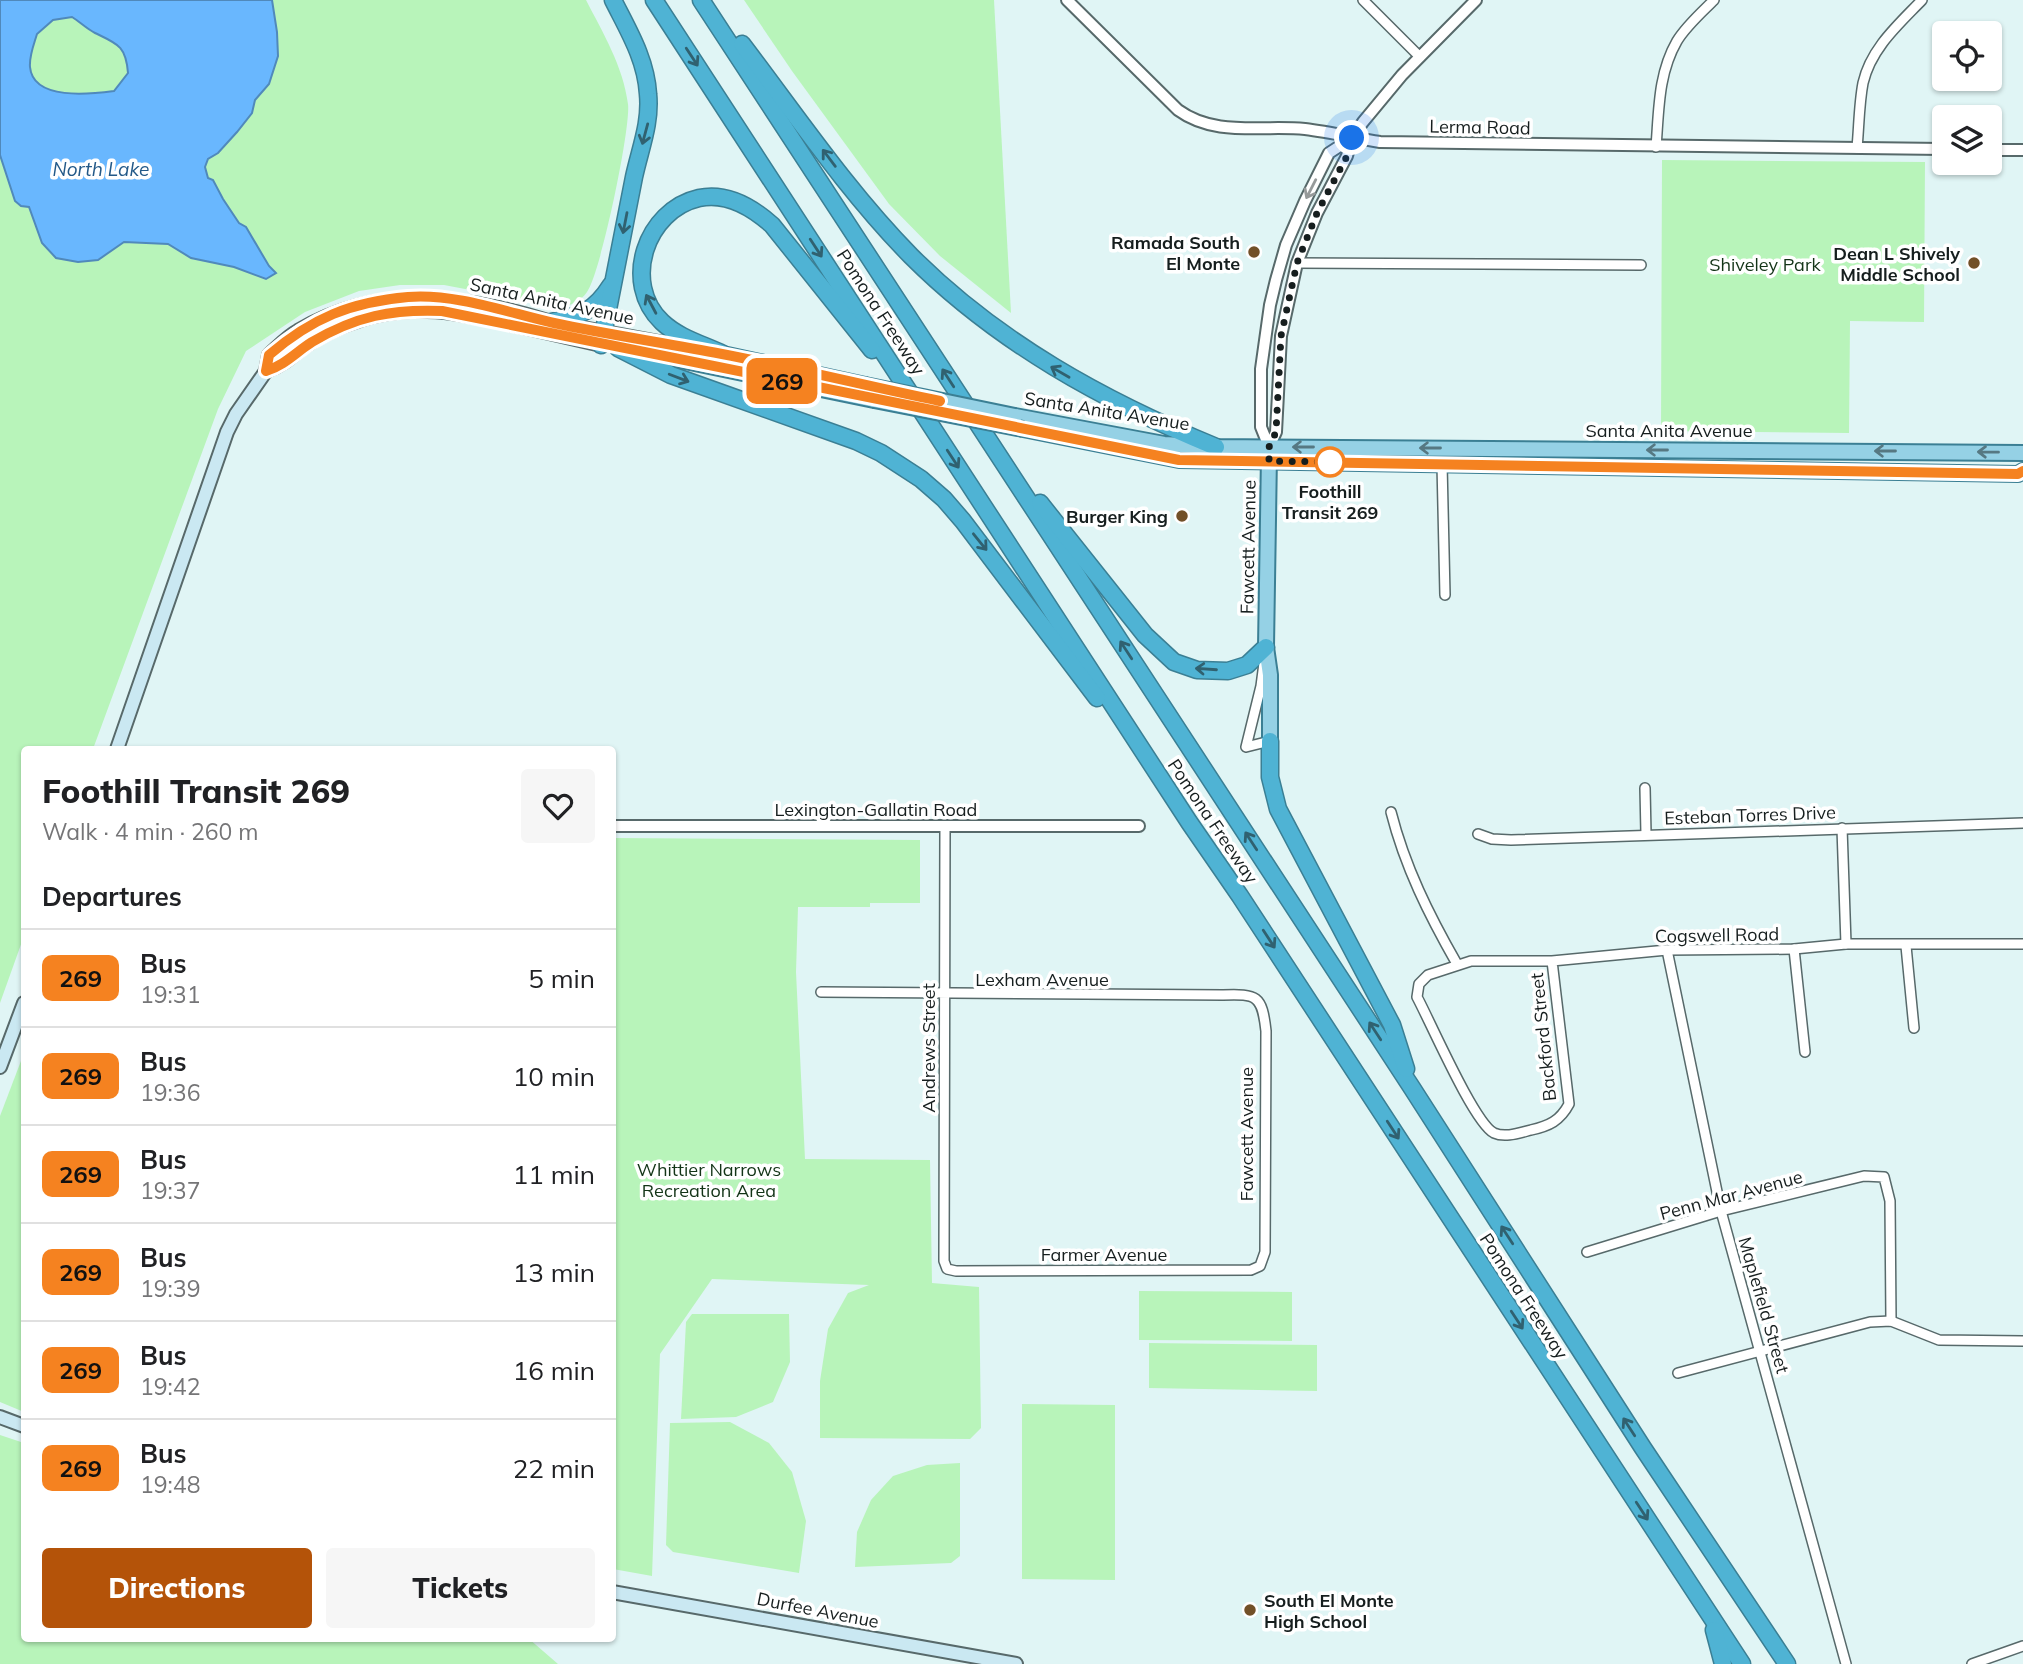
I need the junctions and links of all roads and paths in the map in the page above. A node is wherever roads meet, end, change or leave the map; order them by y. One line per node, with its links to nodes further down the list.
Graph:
1 (612, 0): 19 (highway, one-way to 19)
2 (654, 0): 28 (highway, Pomona Freeway, one-way to 28)
3 (701, 0): 27 (highway, Pomona Freeway, one-way to 3)
4 (709, 0): 29 (highway, one-way to 4)
5 (1067, 0): 11 (street, Lerma Road)
6 (1363, 0): 10 (street)
7 (1476, 0): 10 (street)
8 (1714, 0): 12 (street)
9 (1922, 0): 13 (street)
10 (1420, 58): 11 (street)
11 (1352, 138): 12 (street, Lerma Road); 17 (street); 24 (street, one-way to 24)
12 (1656, 147): 13 (street, Lerma Road)
13 (1857, 148): 14 (street, Lerma Road)
14 (1932, 149)
15 (2002, 150): 16 (street)
16 (2023, 150)
17 (1297, 263): 18 (street); 25 (street)
18 (1641, 265)
19 (614, 280): 20 (highway); 21 (highway)
20 (551, 322): 21 (main road, Santa Anita Avenue); 23 (main road, Santa Anita Avenue)
21 (608, 341): 22 (main road, Santa Anita Avenue); 23 (main road, Santa Anita Avenue); 26 (main road, Santa Anita Avenue, bridge); 42 (highway, one-way to 42)
22 (723, 354): 26 (main road, Santa Anita Avenue, bridge); 28 (highway, one-way to 28)
23 (266, 371): 39 (main road, Santa Anita Avenue)
24 (1261, 400): 25 (street); 32 (street)
25 (1277, 402): 32 (street)
26 (1019, 422): 29 (main road, Santa Anita Avenue); 32 (main road, Santa Anita Avenue)
27 (978, 424): 37 (highway, one-way to 27); 65 (highway, Pomona Freeway, one-way to 27)
28 (931, 425): 42 (highway, Pomona Freeway, one-way to 42)
29 (1216, 447): 32 (main road, Santa Anita Avenue)
30 (1604, 449): 31 (main road, Santa Anita Avenue, one-way to 30); 32 (main road, Santa Anita Avenue, one-way to 32); 34 (main road)
31 (2023, 453)
32 (1269, 454): 33 (main road, Santa Anita Avenue); 37 (main road, Fawcett Avenue)
33 (1442, 464): 34 (main road, Santa Anita Avenue); 36 (street)
34 (1603, 467): 35 (main road, Santa Anita Avenue)
35 (2023, 471)
36 (1445, 595)
37 (1266, 647): 38 (main road, Fawcett Avenue); 38 (street, Fawcett Avenue)
38 (1270, 741): 65 (highway)
39 (118, 746)
40 (1645, 788): 49 (street)
41 (1391, 812): 56 (street)
42 (1189, 822): 78 (highway, Pomona Freeway, one-way to 78)
43 (2023, 822): 47 (street, Esteban Torres Drive)
44 (616, 826): 45 (street, Lexington-Gallatin Road)
45 (945, 826): 46 (street, Lexington-Gallatin Road); 59 (street, Andrews Street)
46 (1139, 826)
47 (1842, 828): 49 (street, Esteban Torres Drive); 50 (street)
48 (1478, 834): 49 (street, Esteban Torres Drive)
49 (1646, 834)
50 (1846, 944): 52 (street, Cogswell Road); 53 (street, Cogswell Road)
51 (2023, 944): 52 (street, Cogswell Road)
52 (1906, 946): 62 (street)
53 (1794, 949): 54 (street, Cogswell Road); 63 (street)
54 (1667, 950): 55 (street, Cogswell Road); 66 (street, Maplefield Street)
55 (1552, 961): 56 (street, Cogswell Road); 57 (street, Backford Street)
56 (1457, 964): 57 (street, Cogswell Road)
57 (1419, 985)
58 (821, 992): 59 (street, Lexham Avenue)
59 (944, 994): 60 (street, Lexham Avenue); 69 (street, Andrews Street)
60 (1259, 1003): 68 (street, Fawcett Avenue)
61 (21, 1011): 64 (main road)
62 (1914, 1028)
63 (1805, 1052)
64 (0, 1067)
65 (1412, 1088): 76 (highway, Pomona Freeway, one-way to 65)
66 (1721, 1211): 67 (street, Penn Mar Avenue); 70 (street, Penn Mar Avenue); 72 (street, Maplefield Street)
67 (1587, 1252)
68 (1260, 1266): 69 (street, Farmer Avenue)
69 (947, 1269)
70 (1891, 1321): 71 (street); 72 (street)
71 (2023, 1341)
72 (1761, 1351): 73 (street); 85 (street, Maplefield Street)
73 (1678, 1373)
74 (0, 1417): 75 (main road)
75 (21, 1425)
76 (1735, 1585): 83 (highway, Pomona Freeway); 84 (highway)
77 (616, 1593): 80 (main road, Durfee Avenue)
78 (1711, 1617): 81 (highway); 82 (highway, Pomona Freeway)
79 (2023, 1646): 86 (street)
80 (1016, 1664)
81 (1723, 1664)
82 (1742, 1664)
83 (1787, 1664)
84 (1797, 1664)
85 (1846, 1664)
86 (1972, 1664)

